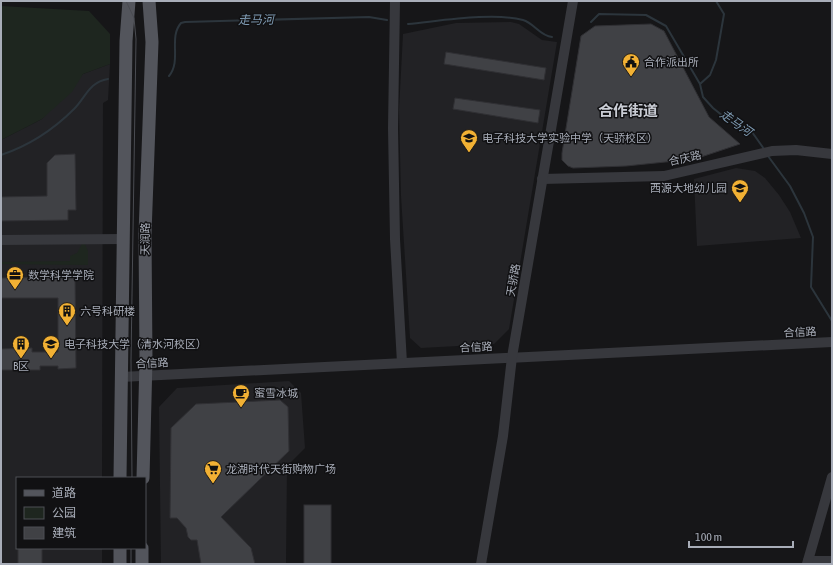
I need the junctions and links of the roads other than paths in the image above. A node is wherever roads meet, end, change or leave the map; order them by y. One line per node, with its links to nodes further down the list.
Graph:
1 (129, 1): 7 (main road, 天润路)
2 (149, 1): 12 (main road, 天润路)
3 (395, 1): 11 (street)
4 (573, 1): 6 (street, 天骄路)
5 (832, 154): 6 (street, 合庆路)
6 (542, 178): 10 (street, 天骄路)
7 (123, 239): 8 (street); 13 (main road, 天润路)
8 (1, 240)
9 (832, 342): 10 (street, 合信路)
10 (512, 357): 11 (street, 合信路); 23 (street, 天骄路)
11 (402, 363): 12 (street, 合信路)
12 (145, 375): 13 (street, 合信路); 15 (main road, 天润路)
13 (121, 377): 14 (main road, 天润路)
14 (120, 477)
15 (143, 477)
16 (832, 477): 20 (street)
17 (120, 549): 21 (main road)
18 (142, 549): 22 (main road)
19 (832, 561): 20 (street)
20 (808, 563)
21 (120, 564)
22 (142, 564)
23 (480, 564)

